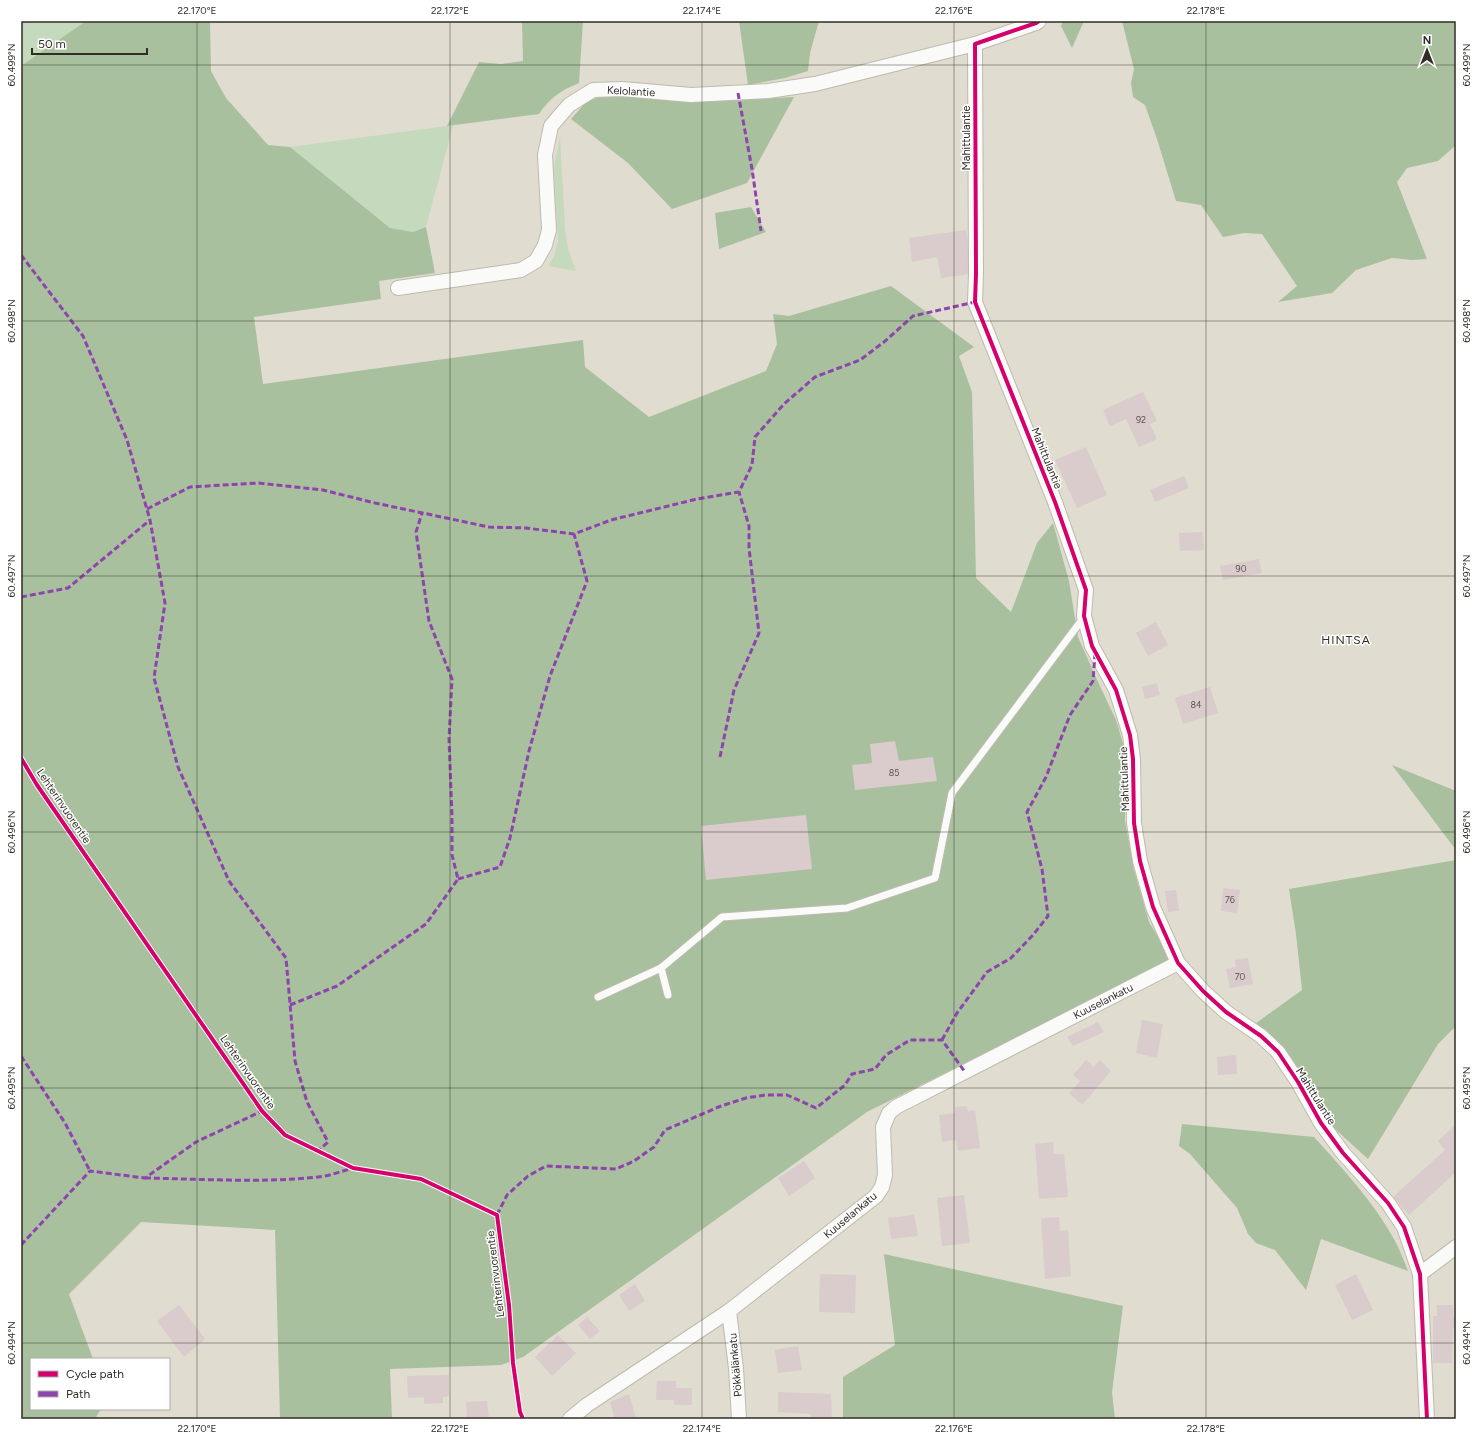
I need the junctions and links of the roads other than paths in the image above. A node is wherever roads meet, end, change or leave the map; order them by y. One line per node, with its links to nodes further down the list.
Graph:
1 (1038, 21): 2 (street)
2 (975, 44): 3 (street, Kelolantie); 4 (street, Mahittulantie)
3 (398, 288)
4 (1084, 616): 5 (street, Mahittulantie); 6 (lane)
5 (1178, 963): 10 (street, Mahittulantie); 11 (street, Kuuselankatu)
6 (661, 968): 7 (lane); 8 (lane)
7 (668, 995)
8 (598, 997)
9 (1456, 1247): 10 (street)
10 (1420, 1274): 14 (street, Mahittulantie)
11 (729, 1311): 12 (street, Kuuselankatu); 13 (street, Pökkälänkatu)
12 (570, 1419)
13 (739, 1419)
14 (1427, 1419)

